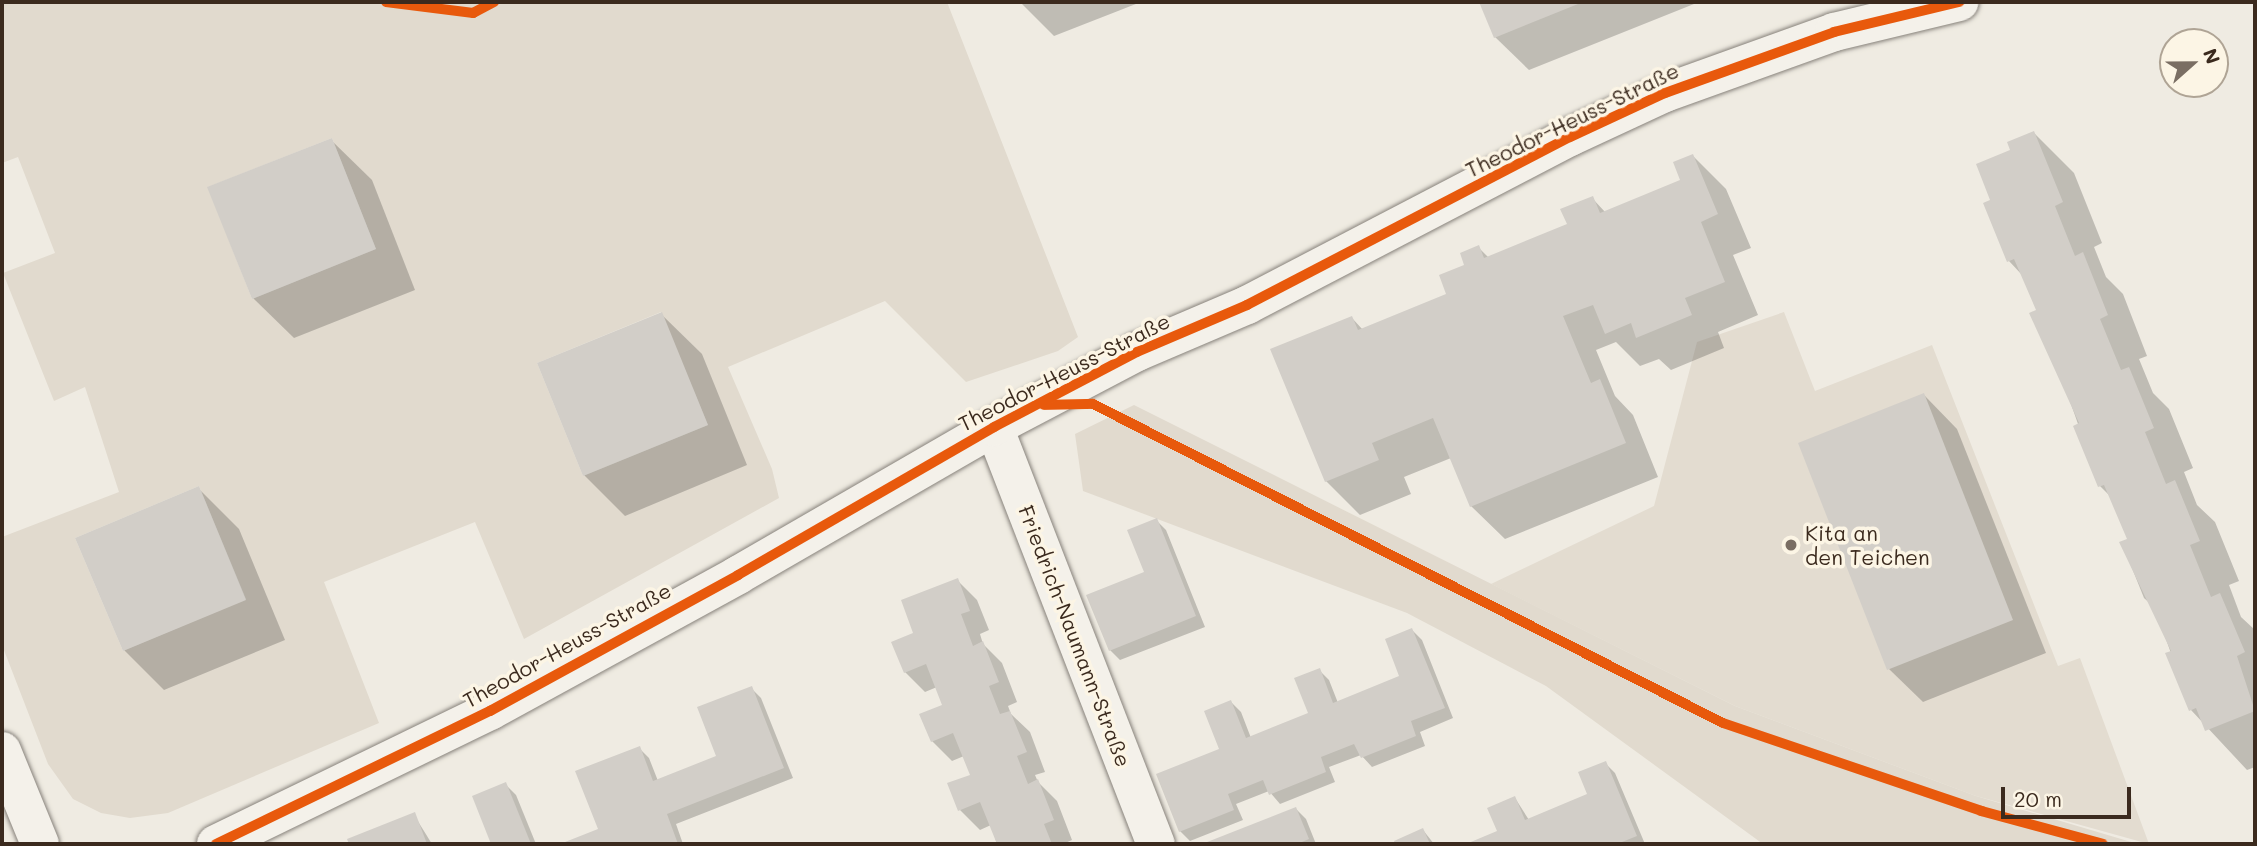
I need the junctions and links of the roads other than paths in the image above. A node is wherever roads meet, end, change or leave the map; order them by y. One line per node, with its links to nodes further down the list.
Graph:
1 (1959, 2): 2 (street, Theodor-Heuss-Straße)
2 (994, 427): 5 (street, Theodor-Heuss-Straße); 6 (street, Friedrich-Naumann-Straße)
3 (2, 751): 4 (street)
4 (40, 844)
5 (216, 844)
6 (1156, 844)

